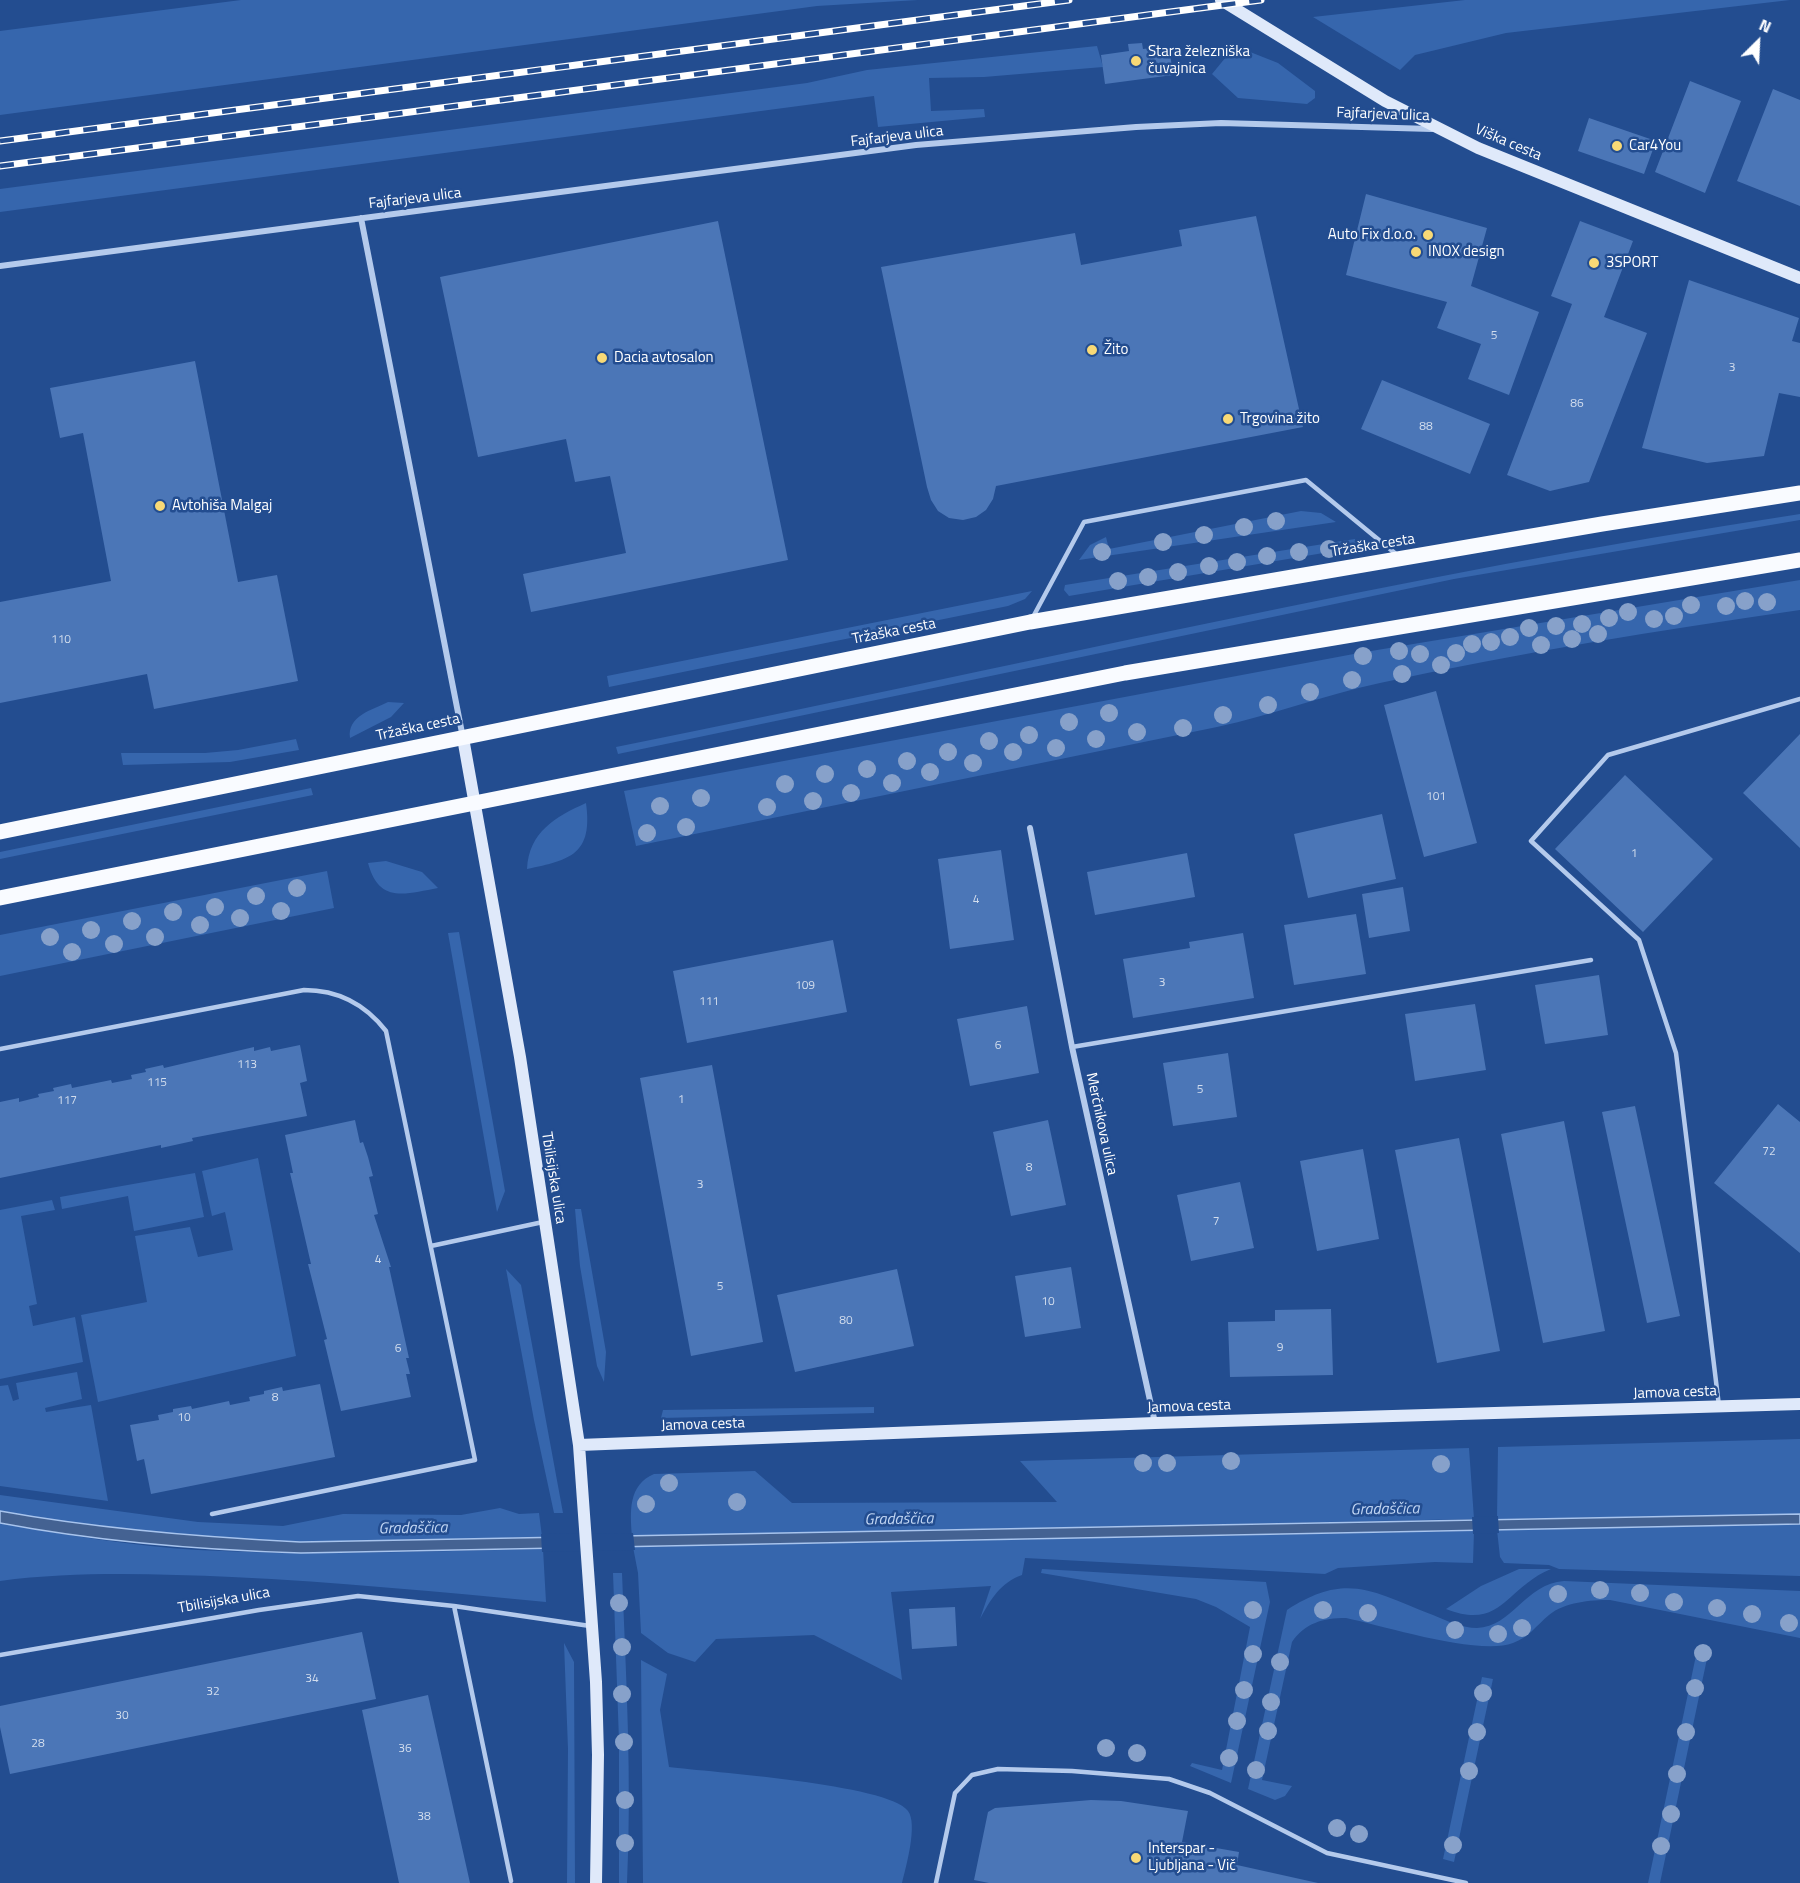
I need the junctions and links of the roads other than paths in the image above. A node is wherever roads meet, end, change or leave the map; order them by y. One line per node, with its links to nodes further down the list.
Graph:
1 (1221, 0): 2 (street, Viška cesta)
2 (1438, 129): 3 (street, Fajfarjeva ulica); 5 (street, Viška cesta)
3 (361, 218): 4 (street, Fajfarjeva ulica); 11 (street, Fajfarjeva ulica)
4 (0, 266)
5 (1800, 278)
6 (1800, 493): 7 (main road, Tržaška cesta)
7 (1403, 560): 9 (main road, Tržaška cesta); 9 (lane)
8 (1800, 560): 12 (main road)
9 (1030, 622): 11 (main road, Tržaška cesta)
10 (1800, 699): 22 (lane)
11 (463, 738): 12 (street, Tbilisijska ulica); 14 (main road, Tržaška cesta)
12 (474, 803): 15 (main road); 19 (street, Tbilisijska ulica)
13 (1030, 828): 17 (street, Merčnikova ulica)
14 (0, 832)
15 (0, 898)
16 (1591, 960): 17 (lane)
17 (1072, 1047): 23 (street, Merčnikova ulica)
18 (0, 1049): 20 (lane)
19 (545, 1222): 20 (lane); 24 (street, Tbilisijska ulica)
20 (431, 1246): 25 (lane)
21 (1800, 1404): 22 (street, Jamova cesta)
22 (1719, 1406): 23 (street, Jamova cesta)
23 (1155, 1423): 24 (street, Jamova cesta)
24 (579, 1445): 27 (street, Tbilisijska ulica)
25 (212, 1514)
26 (454, 1606): 27 (lane, Tbilisijska ulica); 28 (lane, Tbilisijska ulica); 29 (lane)
27 (593, 1627): 30 (street, Tbilisijska ulica)
28 (0, 1655)
29 (511, 1881)
30 (596, 1883)
31 (936, 1883): 32 (lane)
32 (1466, 1883)

